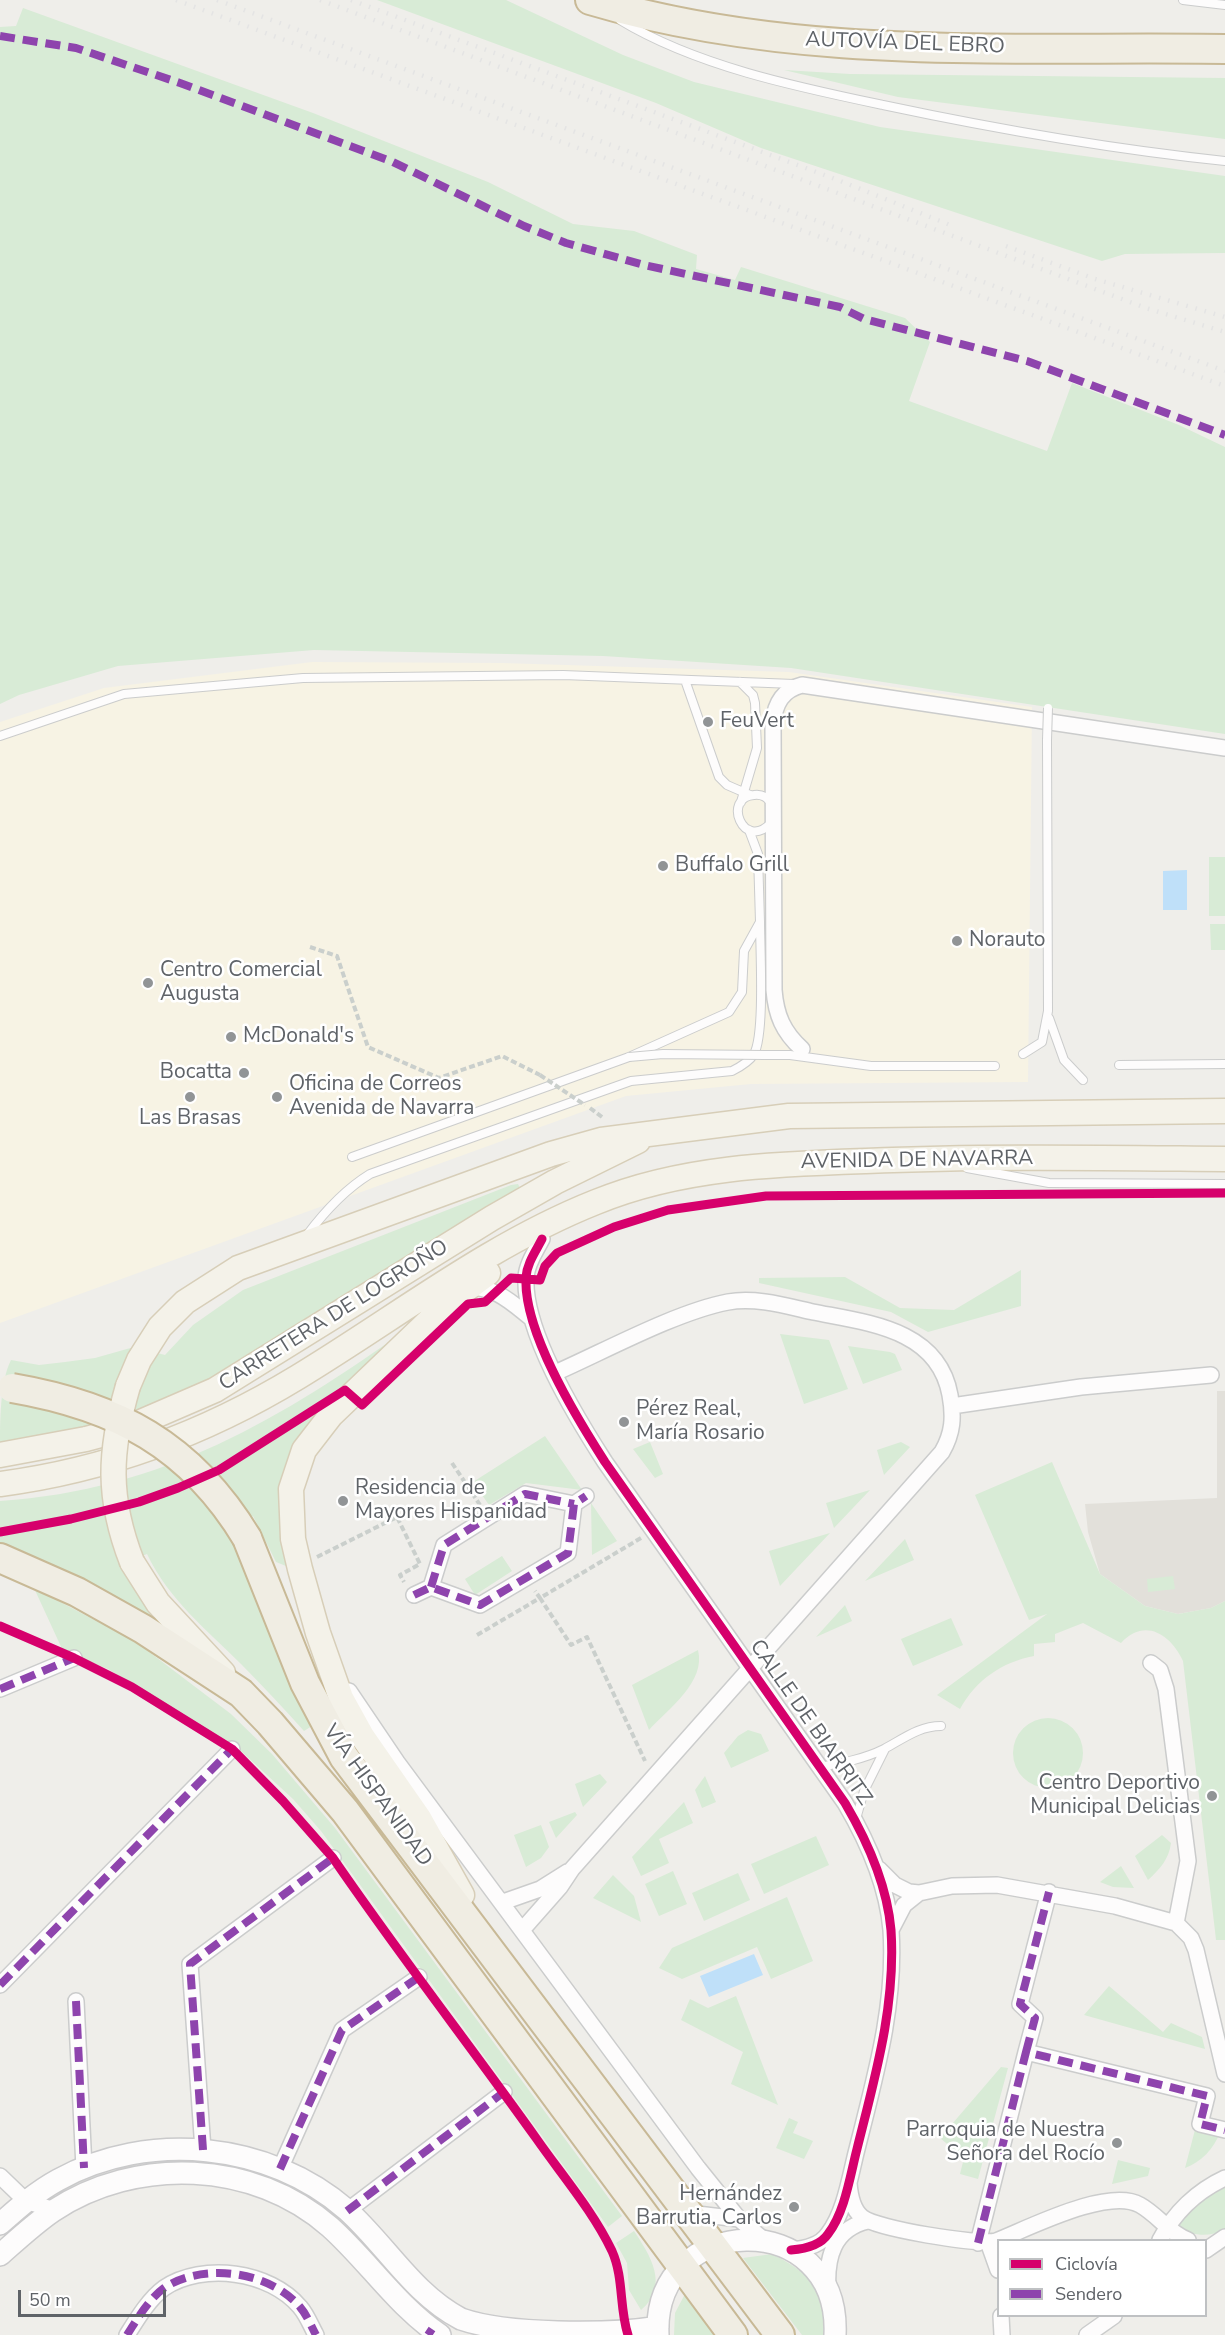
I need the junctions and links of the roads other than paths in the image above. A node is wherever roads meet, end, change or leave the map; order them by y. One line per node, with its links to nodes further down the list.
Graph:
1 (589, 0): 4 (highway, AUTOVÍA DEL EBRO); 5 (lane)
2 (1183, 0): 3 (lane)
3 (1225, 5)
4 (1225, 49)
5 (1225, 161)
6 (685, 680): 7 (lane); 10 (lane); 12 (lane)
7 (740, 682): 8 (lane); 12 (lane)
8 (802, 685): 11 (street); 13 (street)
9 (1048, 708): 17 (lane, bridge)
10 (0, 736)
11 (1225, 748)
12 (747, 794): 13 (lane); 15 (lane)
13 (771, 803): 14 (street)
14 (771, 823): 15 (lane); 18 (street)
15 (749, 830): 16 (lane)
16 (760, 922): 21 (lane); 34 (lane)
17 (1048, 1011): 19 (lane); 25 (lane)
18 (802, 1049): 20 (lane)
19 (1023, 1054)
20 (765, 1055): 21 (lane, bridge); 24 (lane)
21 (629, 1057): 28 (lane)
22 (1225, 1064): 23 (lane)
23 (1119, 1065)
24 (995, 1066)
25 (1083, 1080)
26 (1225, 1112): 27 (main road)
27 (651, 1135): 34 (main road); 41 (main road, CARRETERA DE LOGROÑO)
28 (352, 1157)
29 (938, 1158): 30 (main road, AVENIDA DE NAVARRA); 31 (lane); 32 (main road, AVENIDA DE NAVARRA)
30 (1225, 1159)
31 (1225, 1184)
32 (611, 1196): 33 (main road); 42 (main road, CARRETERA DE LOGROÑO)
33 (542, 1239): 35 (main road); 36 (street, CALLE DE BIARRITZ)
34 (301, 1244): 51 (main road, bridge)
35 (466, 1288): 36 (street); 46 (main road)
36 (531, 1318): 37 (street, CALLE DE BIARRITZ)
37 (555, 1373): 40 (street); 49 (street, CALLE DE BIARRITZ)
38 (1212, 1375): 40 (street)
39 (6, 1388): 66 (highway, VÍA HISPANIDAD, bridge)
40 (952, 1406): 49 (street)
41 (0, 1455)
42 (0, 1484)
43 (0, 1558): 51 (highway, VÍA HISPANIDAD)
44 (431, 1587): 44 (street); 45 (street)
45 (414, 1595)
46 (325, 1649): 62 (street, VÍA HISPANIDAD); 66 (main road)
47 (74, 1658): 50 (street)
48 (1151, 1663): 63 (street)
49 (750, 1669): 55 (street, CALLE DE BIARRITZ); 59 (street)
50 (0, 1689)
51 (241, 1693): 94 (highway, VÍA HISPANIDAD)
52 (941, 1726): 54 (lane)
53 (232, 1749): 68 (street)
54 (885, 1749): 55 (lane); 56 (lane)
55 (820, 1767): 56 (street, CALLE DE BIARRITZ)
56 (855, 1821): 58 (street, CALLE DE BIARRITZ)
57 (333, 1858): 74 (street)
58 (877, 1866): 61 (street); 65 (street, CALLE DE BIARRITZ)
59 (572, 1869): 62 (street); 64 (street)
60 (1049, 1892): 61 (street); 63 (street); 70 (street)
61 (919, 1893): 65 (street)
62 (502, 1902): 64 (street, VÍA HISPANIDAD)
63 (1176, 1923): 71 (street)
64 (523, 1929): 84 (street, VÍA HISPANIDAD)
65 (891, 1930): 79 (street, CALLE DE BIARRITZ)
66 (500, 1962): 83 (highway, VÍA HISPANIDAD)
67 (419, 1977): 76 (street)
68 (0, 1985)
69 (75, 2001): 75 (street)
70 (1026, 2052): 73 (street); 90 (street)
71 (1225, 2074)
72 (504, 2092): 82 (street)
73 (1225, 2130)
74 (203, 2150): 75 (street); 76 (street)
75 (84, 2168): 80 (street)
76 (280, 2169): 82 (street)
77 (0, 2176): 80 (street)
78 (1225, 2178): 87 (street)
79 (848, 2181): 85 (street); 92 (street, CALLE DE BIARRITZ)
80 (26, 2201): 81 (street); 86 (street)
81 (54, 2210): 93 (street); 100 (street)
82 (348, 2211): 99 (street)
83 (689, 2213): 84 (street); 91 (highway, VÍA HISPANIDAD)
84 (739, 2219): 89 (street, VÍA HISPANIDAD)
85 (868, 2221): 90 (street); 96 (street)
86 (0, 2224)
87 (1163, 2234): 88 (street); 90 (street)
88 (1181, 2239)
89 (764, 2240): 91 (street, VÍA HISPANIDAD); 92 (street, VÍA HISPANIDAD)
90 (983, 2243): 95 (street)
91 (713, 2246): 94 (street, VÍA HISPANIDAD); 104 (highway, VÍA HISPANIDAD)
92 (792, 2250): 96 (street, VÍA HISPANIDAD)
93 (0, 2255)
94 (682, 2267): 99 (street, VÍA HISPANIDAD); 103 (highway, VÍA HISPANIDAD)
95 (997, 2267)
96 (828, 2291): 105 (street, VÍA HISPANIDAD)
97 (1002, 2317): 106 (street)
98 (1109, 2318): 107 (street)
99 (658, 2331)
100 (434, 2333)
101 (127, 2335): 102 (street)
102 (316, 2335)
103 (733, 2335)
104 (780, 2335)
105 (835, 2335)
106 (1002, 2335)
107 (1087, 2335)

